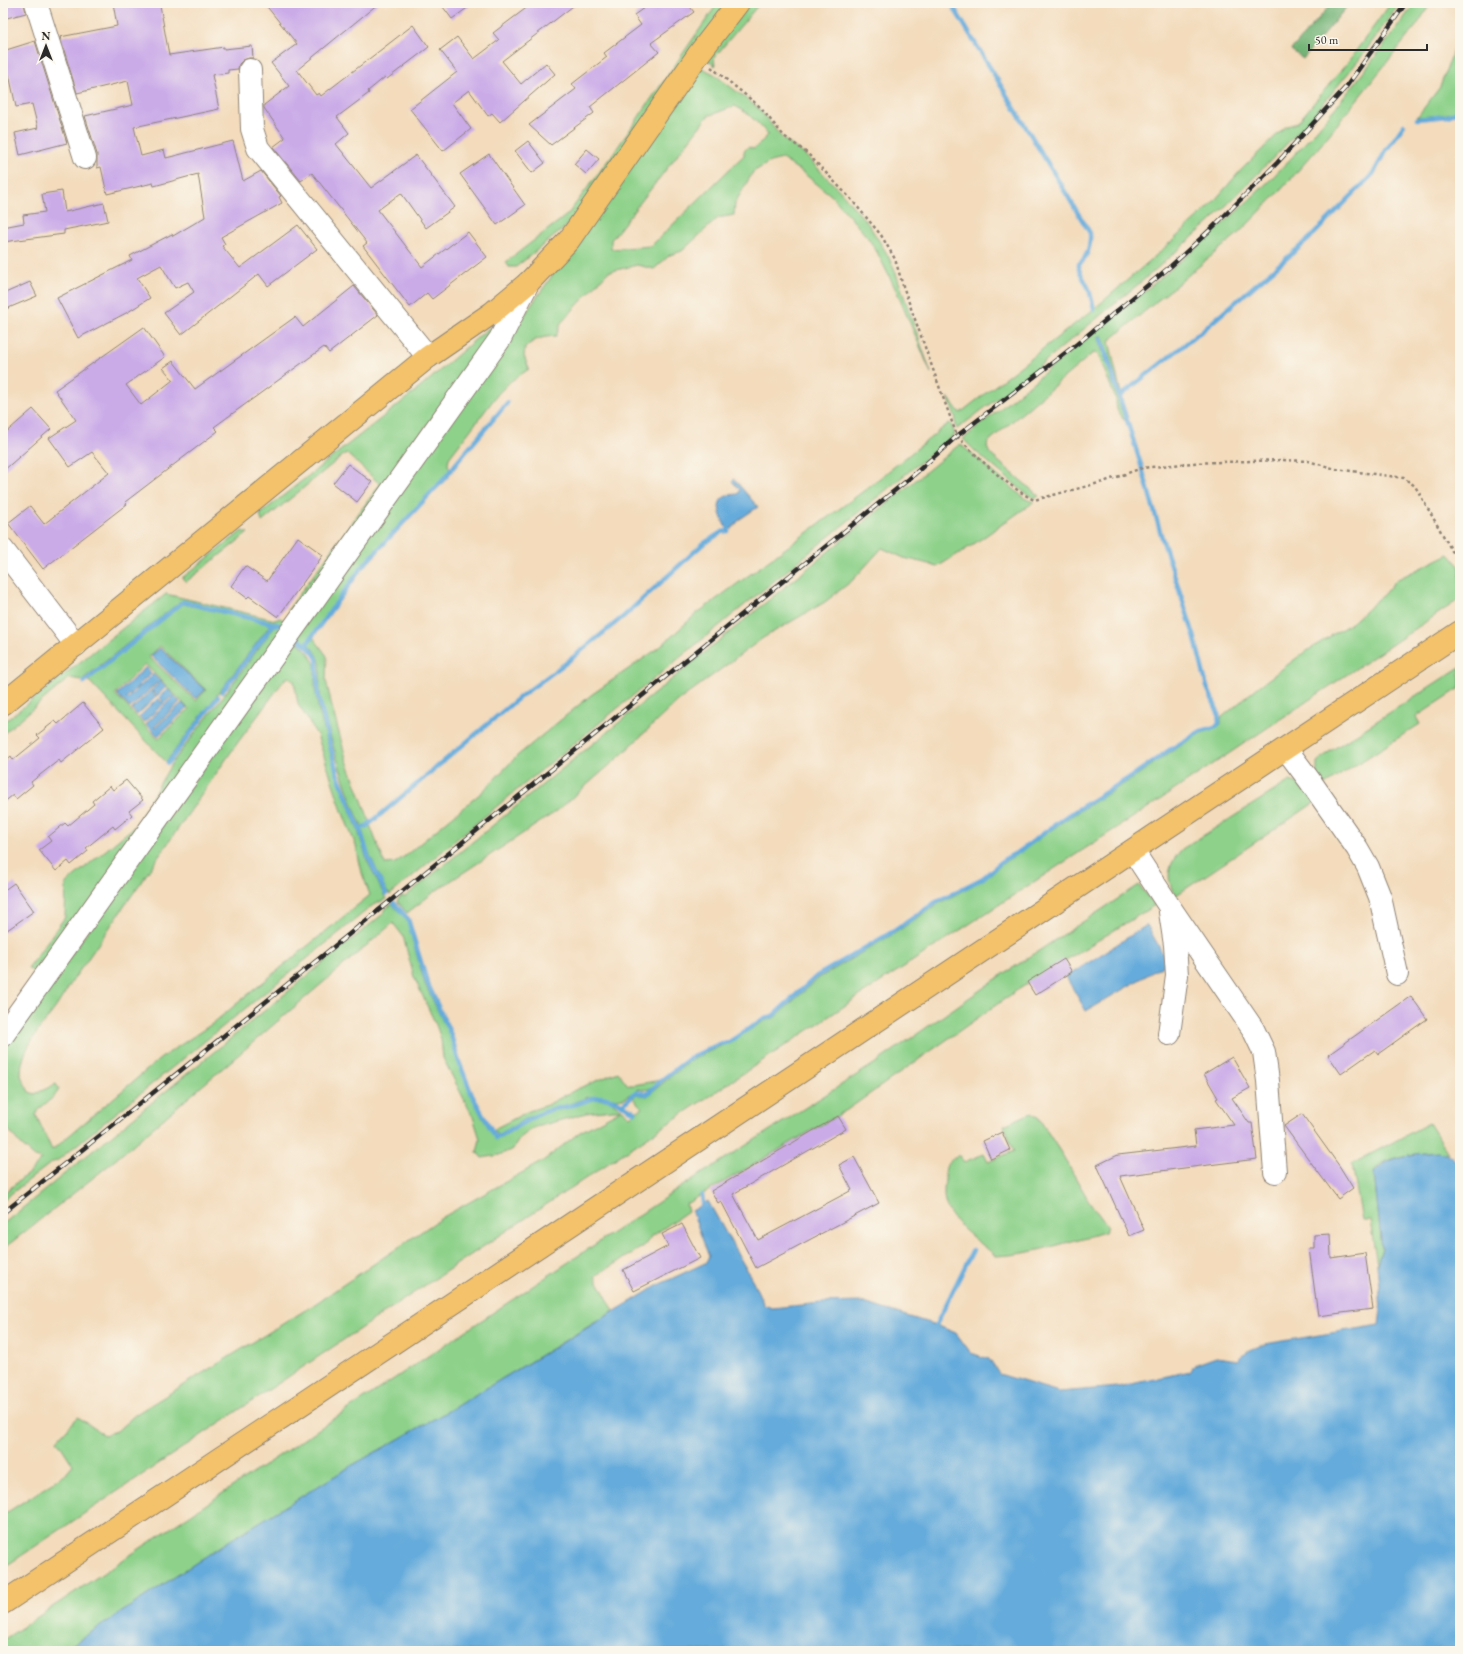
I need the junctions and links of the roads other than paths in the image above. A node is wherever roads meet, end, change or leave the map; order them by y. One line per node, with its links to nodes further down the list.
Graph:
1 (36, 3): 4 (street)
2 (738, 3): 5 (main road)
3 (250, 70): 6 (street)
4 (85, 158)
5 (528, 283): 6 (main road); 16 (street)
6 (428, 358): 9 (main road)
7 (3, 550): 9 (street)
8 (1460, 632): 11 (main road)
9 (76, 645): 10 (main road)
10 (3, 704)
11 (1286, 749): 12 (main road); 14 (street)
12 (1133, 851): 13 (street); 18 (main road)
13 (1169, 906): 15 (street); 17 (street)
14 (1397, 974)
15 (1169, 1034)
16 (3, 1035)
17 (1274, 1172)
18 (3, 1603)

